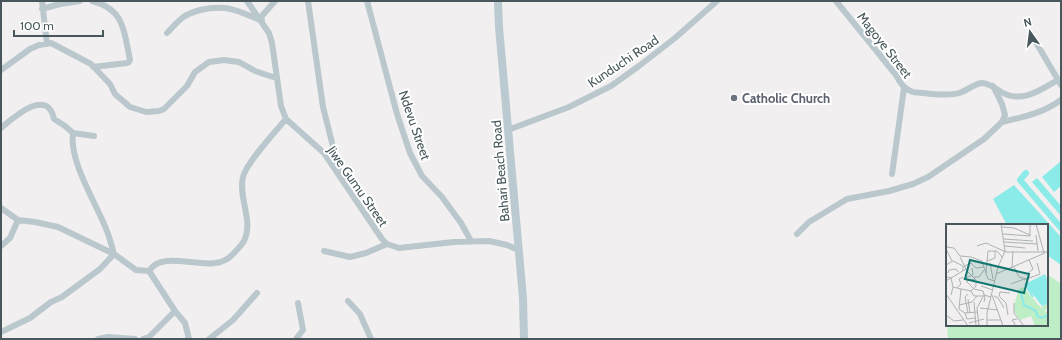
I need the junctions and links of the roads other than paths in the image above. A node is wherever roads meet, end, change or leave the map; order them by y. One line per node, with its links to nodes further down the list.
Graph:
1 (42, 1): 11 (street)
2 (80, 1): 11 (street)
3 (92, 1): 16 (street)
4 (247, 1): 12 (street)
5 (275, 1): 12 (street)
6 (308, 1): 30 (street)
7 (367, 1): 34 (street, Ndevu Street)
8 (498, 1): 26 (street, Bahari Beach Road)
9 (718, 1): 26 (street, Kunduchi Road)
10 (836, 1): 21 (street, Magoye Street)
11 (42, 9): 15 (street)
12 (261, 21): 13 (street); 18 (street)
13 (167, 33)
14 (1034, 39): 19 (street)
15 (46, 44): 16 (street); 17 (street)
16 (93, 67): 18 (street)
17 (1, 70)
18 (276, 78): 23 (street)
19 (1059, 82): 20 (street, Magoye Street)
20 (993, 86): 21 (street, Magoye Street); 24 (street)
21 (904, 88): 29 (street)
22 (1061, 100): 24 (street)
23 (286, 119): 30 (street, Jiwe Gumu Street); 40 (street)
24 (1002, 122): 33 (street)
25 (1, 128): 27 (street)
26 (508, 130): 37 (street, Bahari Beach Road)
27 (73, 134): 28 (street); 39 (street)
28 (94, 136)
29 (892, 174)
30 (341, 179): 35 (street, Jiwe Gumu Street)
31 (1, 208): 32 (street)
32 (18, 220): 36 (street); 39 (street)
33 (797, 234)
34 (471, 241): 35 (street, Jiwe Gumu Street); 37 (street, Jiwe Gumu Street)
35 (387, 244): 38 (street)
36 (1, 246)
37 (519, 250): 53 (street, Bahari Beach Road)
38 (324, 251)
39 (114, 254): 40 (street); 45 (street)
40 (149, 271): 44 (street)
41 (257, 293): 50 (street)
42 (348, 301): 52 (street)
43 (298, 303): 51 (street)
44 (175, 311): 48 (street); 49 (street)
45 (1, 332)
46 (98, 339): 47 (street)
47 (136, 339)
48 (143, 339)
49 (189, 339)
50 (209, 339)
51 (296, 339)
52 (371, 339)
53 (524, 339)

